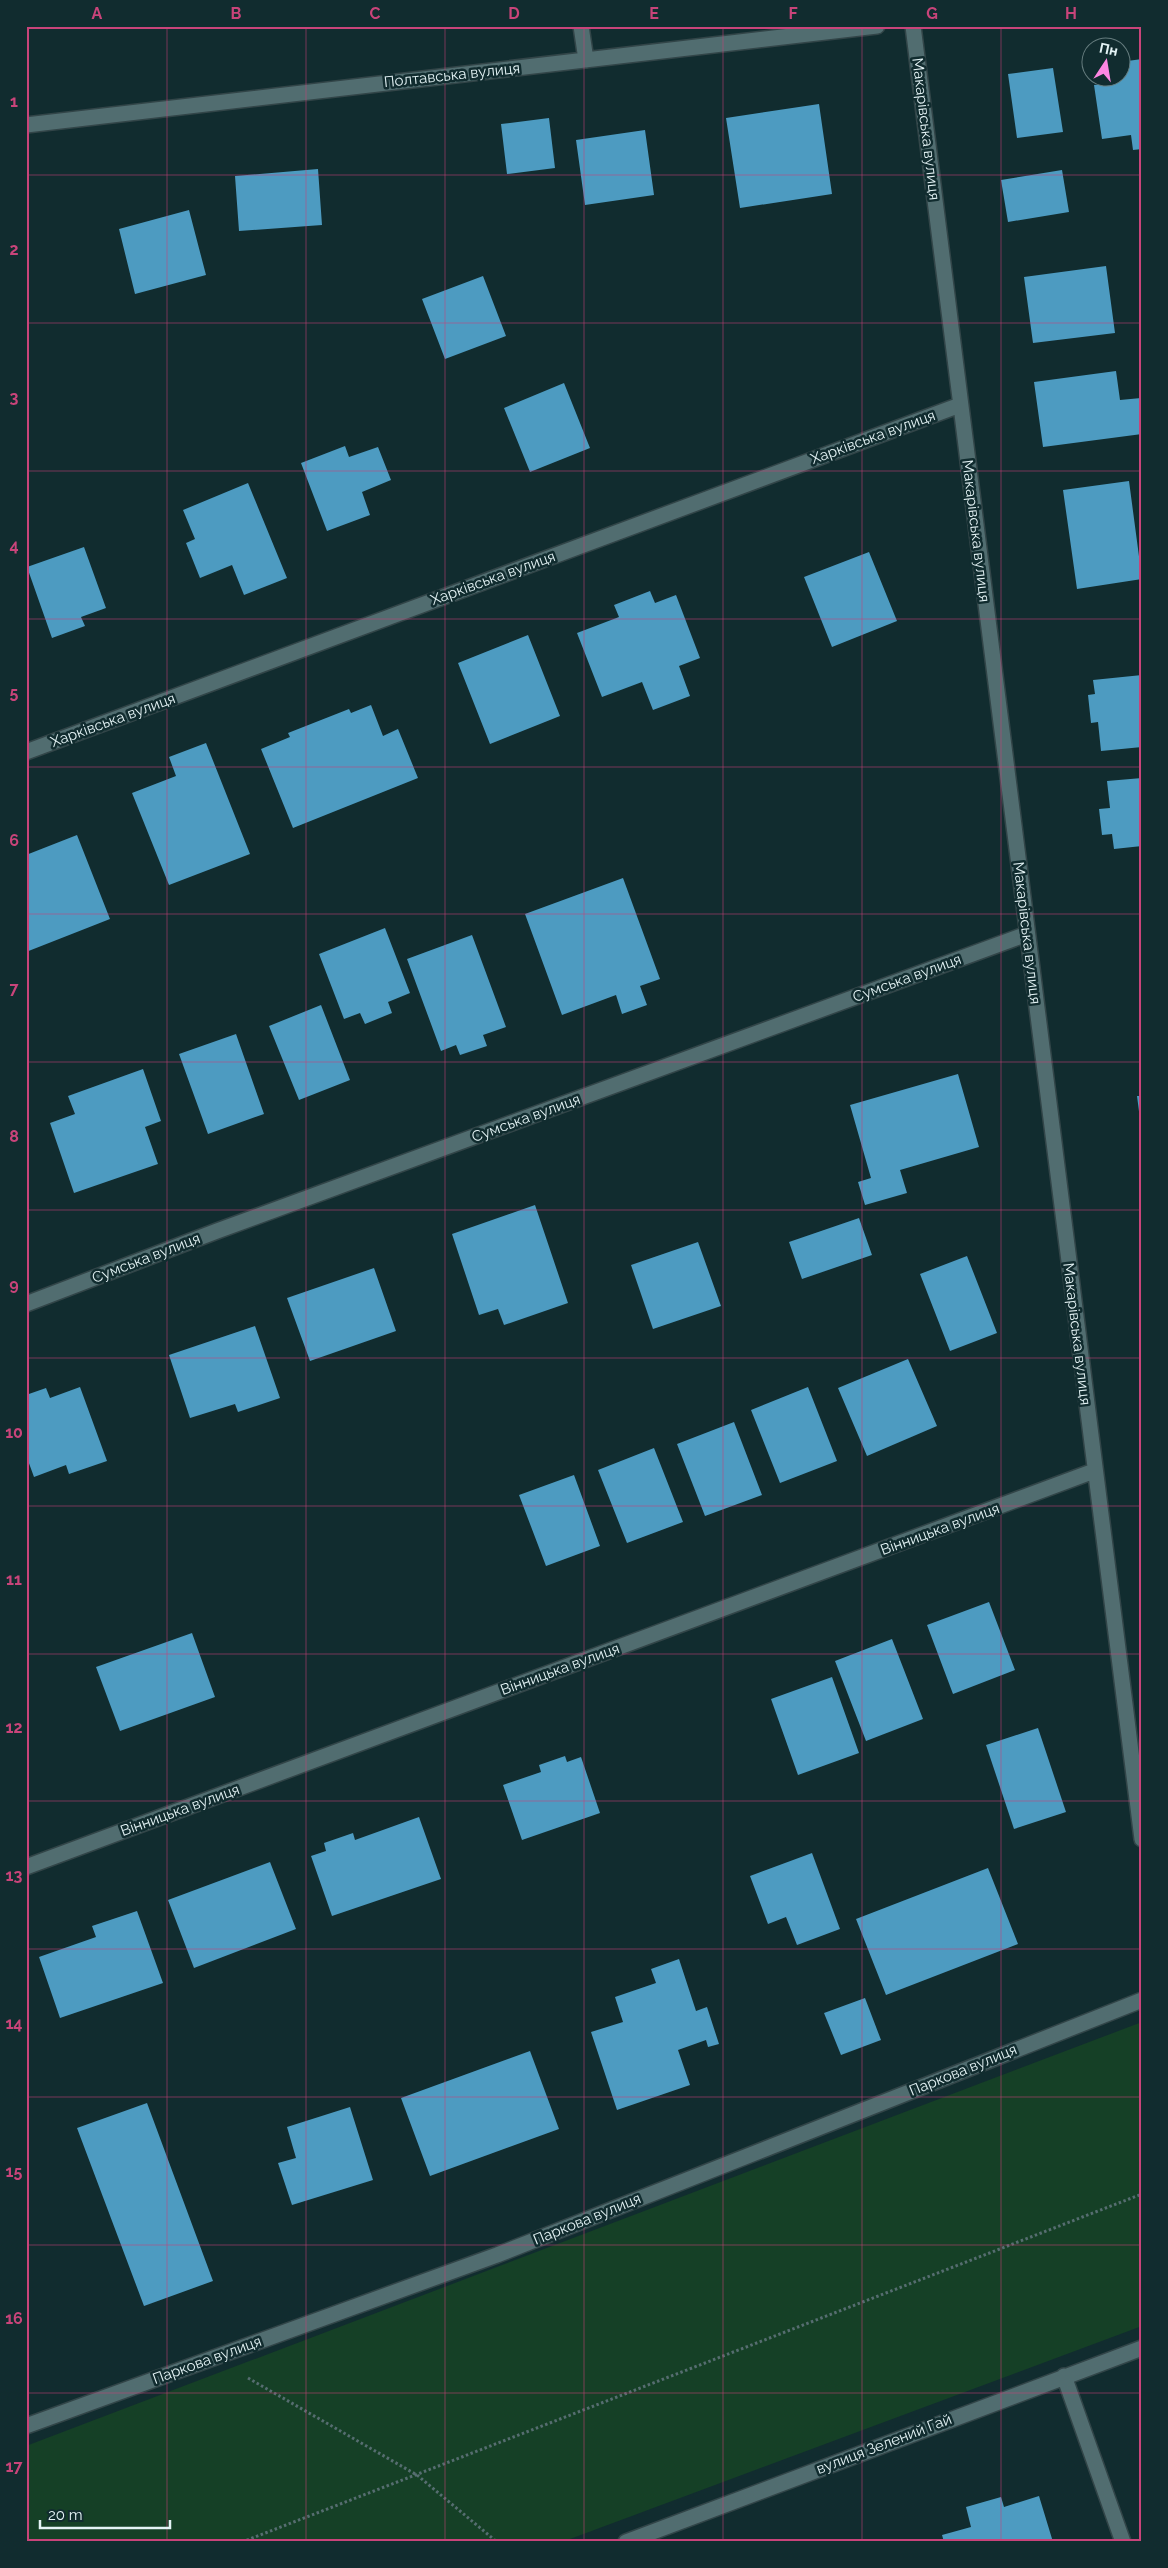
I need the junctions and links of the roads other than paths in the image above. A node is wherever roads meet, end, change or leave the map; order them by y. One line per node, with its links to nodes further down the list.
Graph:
1 (581, 26): 4 (street)
2 (877, 26): 4 (street, Полтавська вулиця)
3 (913, 26): 6 (street, Макарівська вулиця)
4 (586, 60): 5 (street, Полтавська вулиця)
5 (26, 125)
6 (960, 404): 7 (street, Харківська вулиця); 8 (street, Макарівська вулиця)
7 (26, 752)
8 (1027, 934): 9 (street, Сумська вулиця); 10 (street, Макарівська вулиця)
9 (26, 1304)
10 (1094, 1471): 11 (street, Макарівська вулиця); 12 (street, Вінницька вулиця)
11 (1142, 1839)
12 (26, 1867)
13 (1142, 2000): 16 (street, Паркова вулиця)
14 (1142, 2348): 15 (street, вулиця Зелений Гай)
15 (1064, 2376): 17 (street, вулиця Зелений Гай); 18 (street)
16 (26, 2426)
17 (626, 2542)
18 (1123, 2542)

